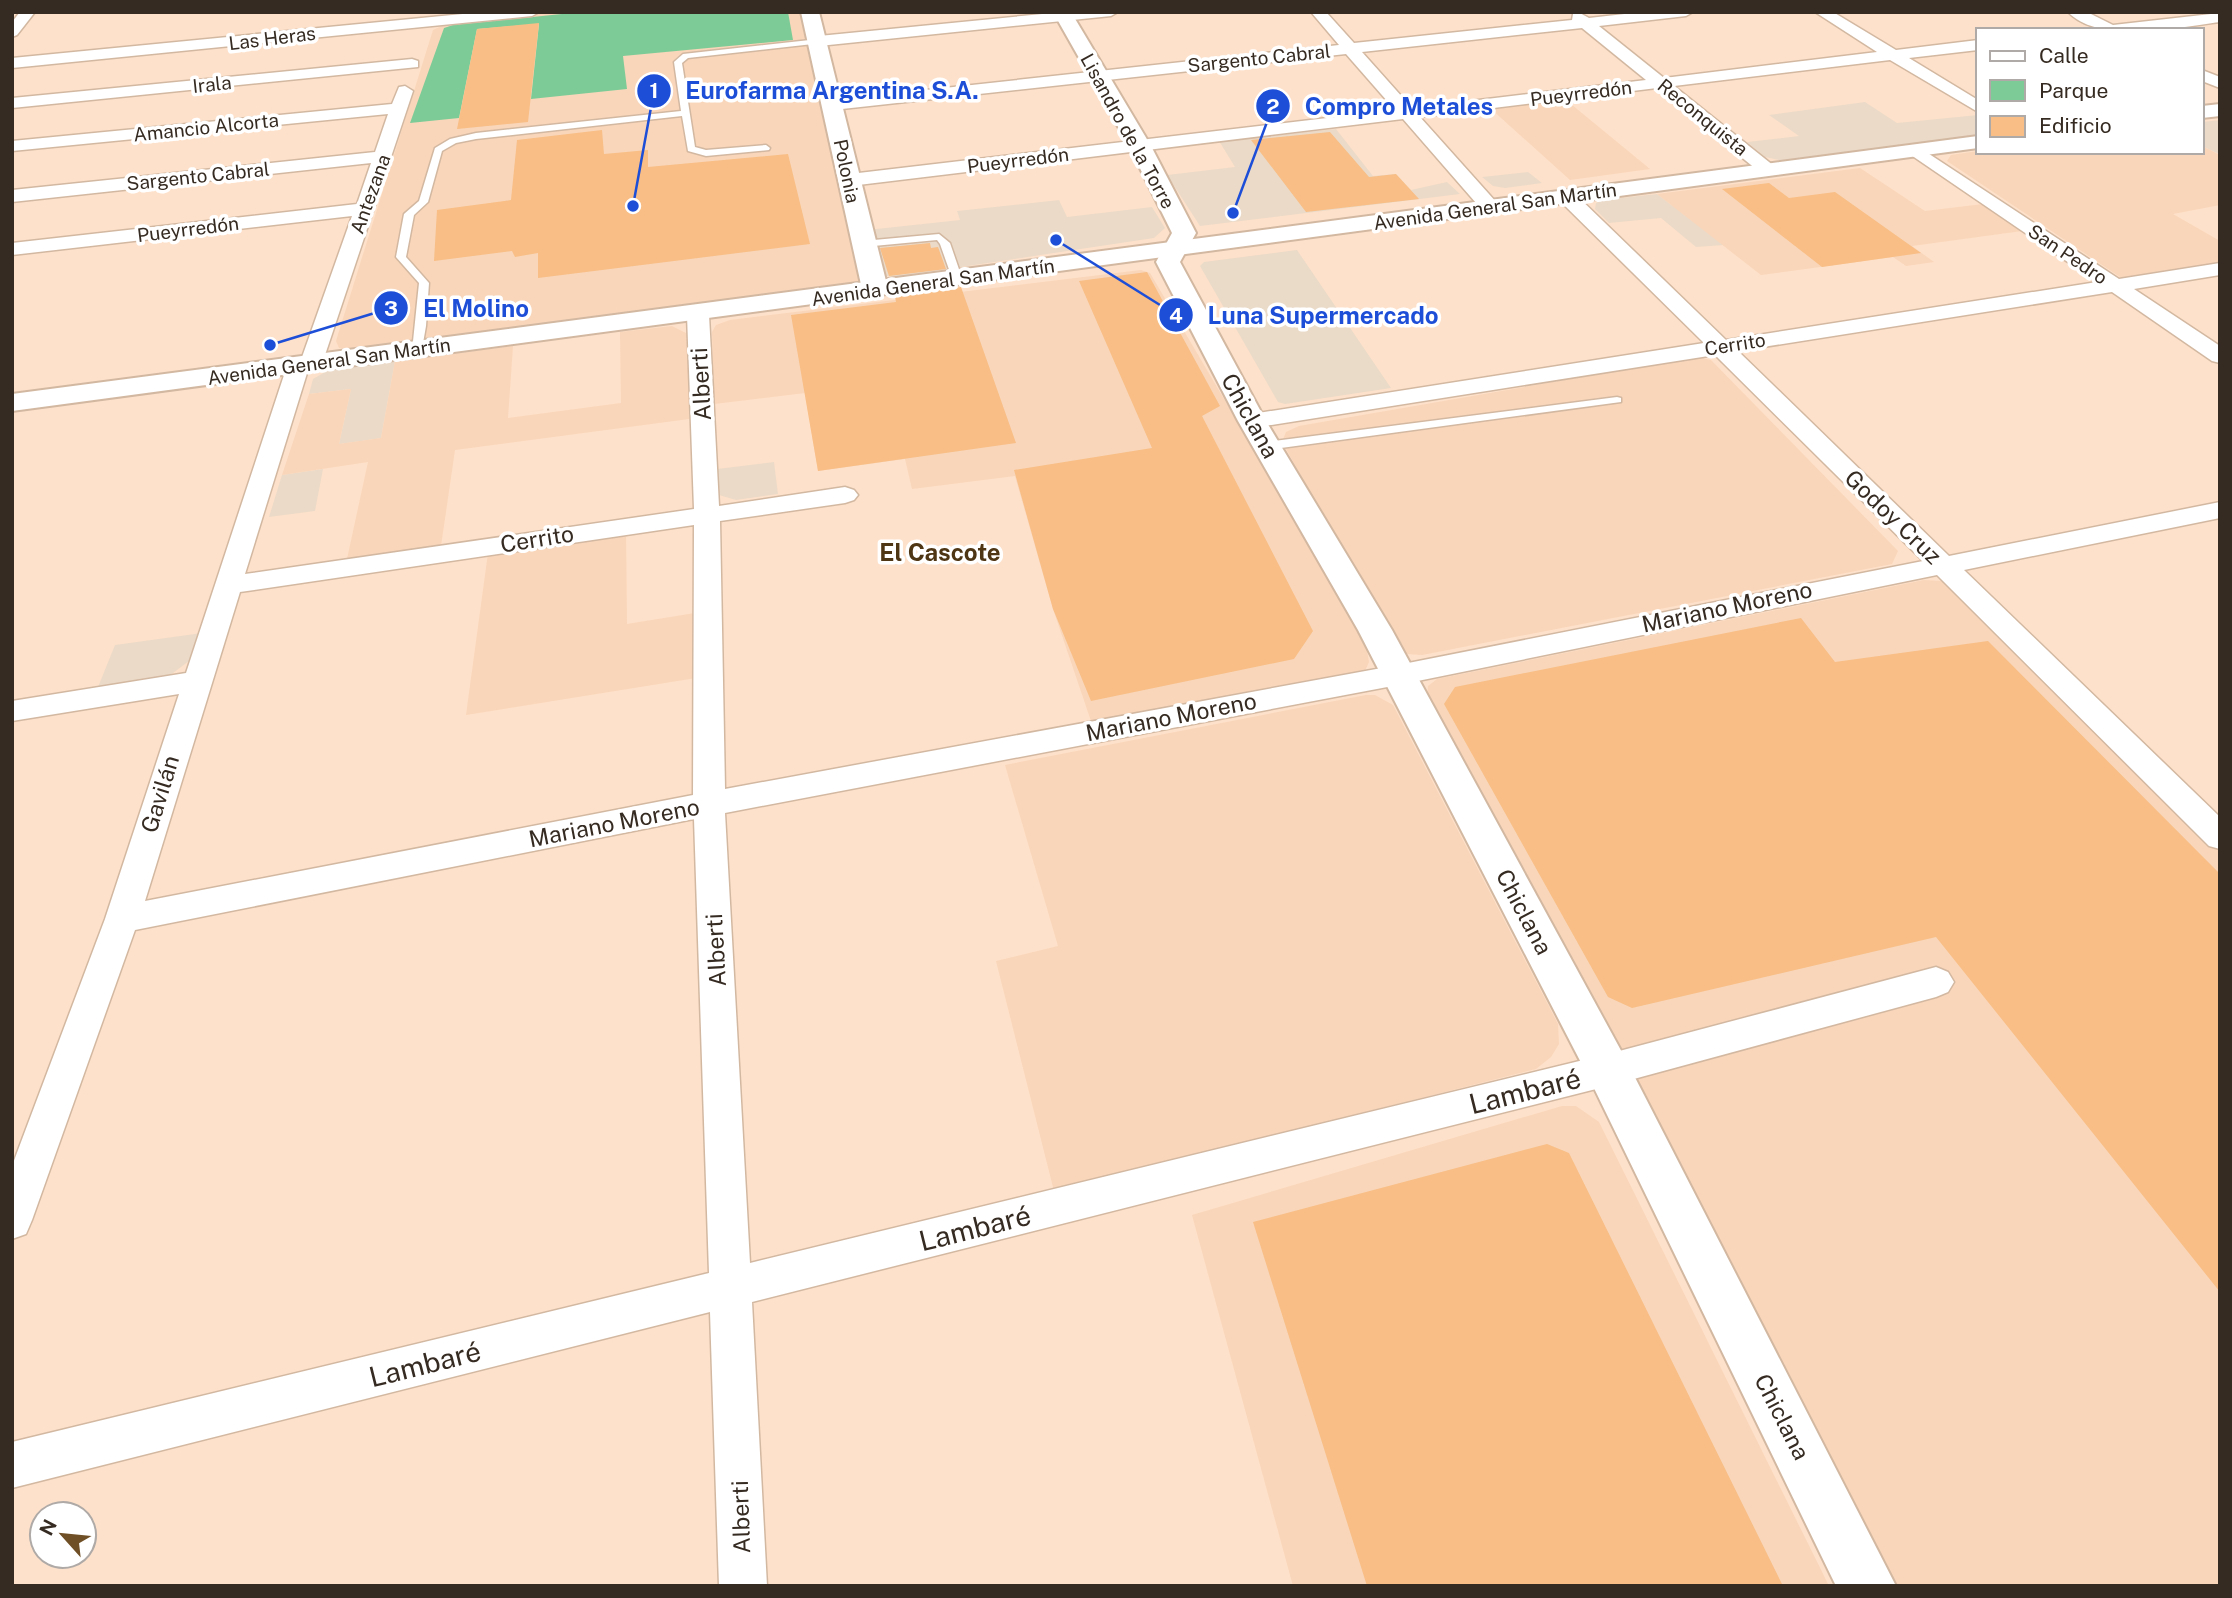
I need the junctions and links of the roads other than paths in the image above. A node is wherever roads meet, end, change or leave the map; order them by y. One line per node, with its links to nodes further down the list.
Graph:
1 (28, 12): 17 (street)
2 (312, 12): 18 (street)
3 (532, 12): 13 (street, Las Heras)
4 (810, 12): 19 (street, Polonia)
5 (1111, 12): 11 (street)
6 (1318, 12): 21 (street)
7 (1572, 12): 14 (street, Reconquista)
8 (1686, 12): 14 (street, Sargento Cabral)
9 (1822, 12): 22 (street)
10 (2076, 12): 15 (street)
11 (1063, 15): 19 (street); 25 (street, Lisandro de la Torre)
12 (2220, 17): 16 (street)
13 (424, 23): 18 (street, Las Heras); 24 (street, Antezana)
14 (1586, 23): 21 (street, Sargento Cabral); 28 (street, Reconquista)
15 (2108, 28)
16 (2129, 28)
17 (12, 32)
18 (300, 35): 23 (street, Las Heras)
19 (819, 41): 30 (street, Polonia); 33 (lane)
20 (1976, 45): 22 (street, Pueyrredón)
21 (1350, 48): 25 (street, Sargento Cabral); 34 (street)
22 (1894, 55): 28 (street, Pueyrredón); 31 (street)
23 (12, 63)
24 (412, 64): 29 (street, Irala); 32 (street, Antezana)
25 (1098, 76): 30 (street, Sargento Cabral); 36 (street, Lisandro de la Torre)
26 (2204, 76): 27 (street)
27 (2220, 83)
28 (1662, 84): 34 (street, Pueyrredón); 41 (street, Reconquista)
29 (12, 103)
30 (833, 105): 42 (street, Polonia)
31 (1976, 106)
32 (400, 108): 37 (street, Amancio Alcorta); 40 (street, Antezana)
33 (686, 113): 38 (lane); 56 (lane)
34 (1404, 113): 36 (street, Pueyrredón); 45 (street)
35 (1976, 142): 39 (street, Avenida General San Martín)
36 (1140, 145): 42 (street, Pueyrredón); 49 (street, Lisandro de la Torre)
37 (12, 146)
38 (766, 148)
39 (1917, 151): 41 (street, Avenida General San Martín); 52 (street, San Pedro)
40 (385, 156): 43 (street, Sargento Cabral); 46 (street, Antezana)
41 (1768, 170): 44 (street, Avenida General San Martín)
42 (850, 180): 47 (street, Polonia)
43 (12, 196)
44 (1566, 197): 45 (street, Avenida General San Martín); 55 (street, Godoy Cruz)
45 (1490, 207): 49 (street, Avenida General San Martín)
46 (363, 209): 48 (street, Pueyrredón); 58 (street, Antezana)
47 (863, 244): 51 (lane); 53 (street, Polonia)
48 (12, 249)
49 (1175, 250): 51 (street, Avenida General San Martín); 61 (street, Chiclana)
50 (2220, 269): 52 (street, Cerrito)
51 (957, 278): 53 (street, Avenida General San Martín)
52 (2114, 285): 55 (street, Cerrito); 57 (street, San Pedro)
53 (875, 289): 54 (street, Avenida General San Martín)
54 (698, 315): 56 (street, Avenida General San Martín); 64 (street, Alberti)
55 (1719, 347): 61 (street, Cerrito); 65 (street, Godoy Cruz)
56 (416, 349): 58 (street, Avenida General San Martín)
57 (2220, 356)
58 (305, 365): 60 (street, Avenida General San Martín); 66 (street, Gavilán)
59 (1617, 400): 61 (lane)
60 (12, 403)
61 (1259, 433): 67 (street, Chiclana)
62 (845, 495): 64 (street, Cerrito)
63 (2220, 510): 65 (street, Mariano Moreno)
64 (707, 513): 66 (street, Cerrito); 70 (street, Alberti)
65 (1941, 564): 67 (street, Mariano Moreno); 71 (street, Godoy Cruz)
66 (230, 585): 68 (street, Gavilán)
67 (1398, 675): 70 (street, Mariano Moreno); 74 (street, Chiclana)
68 (195, 681): 69 (street); 72 (street, Gavilán)
69 (12, 711)
70 (709, 804): 72 (street, Mariano Moreno); 76 (street, Alberti)
71 (2220, 837)
72 (122, 919): 75 (street, Gavilán)
73 (1936, 982): 74 (street, Lambaré)
74 (1608, 1070): 76 (street, Lambaré); 79 (street, Chiclana)
75 (12, 1220)
76 (733, 1288): 77 (street, Lambaré); 78 (street, Alberti)
77 (12, 1465)
78 (743, 1586)
79 (1867, 1586)

